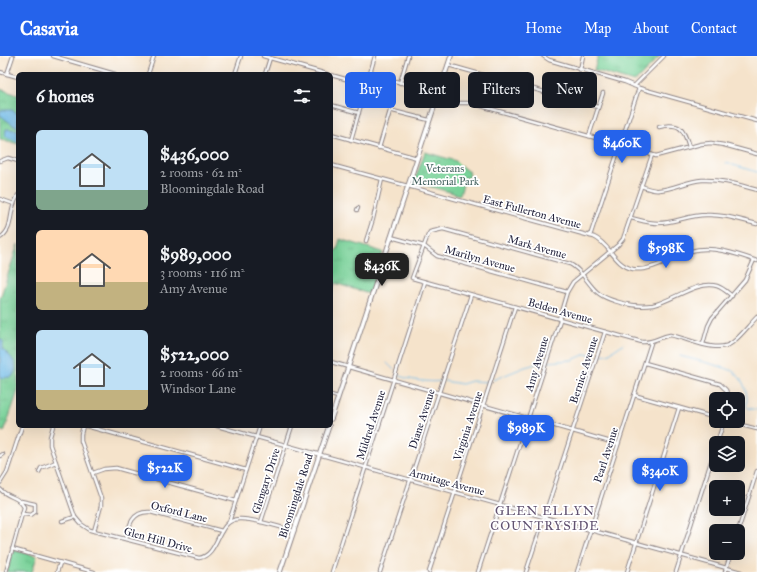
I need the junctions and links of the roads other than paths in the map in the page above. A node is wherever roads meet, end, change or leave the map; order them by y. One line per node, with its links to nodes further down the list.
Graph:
1 (12, 56): 23 (street)
2 (53, 56): 16 (street)
3 (154, 56): 17 (street)
4 (241, 56): 18 (street)
5 (263, 56): 12 (street)
6 (408, 56): 28 (street)
7 (451, 56): 13 (main road)
8 (543, 56): 14 (street)
9 (583, 56): 14 (street)
10 (664, 56): 30 (street)
11 (374, 57): 21 (street)
12 (270, 58): 19 (street); 20 (street)
13 (448, 65): 22 (main road); 35 (street)
14 (580, 70): 30 (street)
15 (0, 72): 23 (street)
16 (108, 72)
17 (149, 72)
18 (236, 72)
19 (266, 72)
20 (320, 72)
21 (370, 72)
22 (446, 72)
23 (7, 74): 24 (street)
24 (16, 76)
25 (333, 76): 26 (street)
26 (345, 79)
27 (396, 82): 28 (street)
28 (400, 83): 29 (street)
29 (404, 84)
30 (634, 86): 31 (street)
31 (639, 88): 40 (street); 45 (street)
32 (603, 93): 35 (street)
33 (460, 103): 43 (street)
34 (333, 106): 38 (street)
35 (598, 107): 43 (street)
36 (360, 108): 38 (street)
37 (433, 108): 39 (main road)
38 (359, 112): 44 (street)
39 (429, 120): 47 (street); 50 (main road)
40 (757, 121)
41 (660, 127): 46 (street)
42 (333, 135): 44 (street)
43 (589, 136): 45 (street)
44 (351, 140): 47 (street)
45 (621, 145): 49 (street); 63 (street)
46 (689, 147): 48 (street); 49 (street)
47 (379, 148): 50 (street)
48 (757, 154)
49 (652, 155): 56 (street, Amy Avenue)
50 (417, 158): 55 (main road)
51 (1, 160): 52 (street)
52 (16, 160)
53 (333, 166): 54 (street, East Fullerton Avenue)
54 (382, 179): 55 (street, East Fullerton Avenue); 66 (street)
55 (408, 186): 63 (street, East Fullerton Avenue); 64 (main road)
56 (641, 186): 57 (street); 61 (street, Amy Avenue)
57 (757, 190)
58 (0, 199): 60 (street)
59 (16, 200): 60 (street)
60 (14, 204): 65 (street)
61 (631, 218): 62 (street); 68 (street, Amy Avenue)
62 (757, 224)
63 (590, 236): 68 (street, East Fullerton Avenue)
64 (391, 237): 67 (street, Marilyn Avenue); 83 (main road)
65 (0, 238)
66 (366, 241)
67 (424, 246): 70 (street, Mark Avenue); 71 (street, Belden Avenue); 72 (street, Marilyn Avenue)
68 (610, 252): 69 (street, East Fullerton Avenue); 70 (street, Amy Avenue)
69 (755, 260): 74 (street)
70 (582, 274): 72 (street, Amy Avenue); 74 (street, Mark Avenue)
71 (425, 282): 73 (street, Belden Avenue); 84 (street, Mildred Avenue)
72 (567, 292): 77 (street, Amy Avenue)
73 (471, 294): 75 (street, Belden Avenue); 86 (street, Diane Avenue)
74 (732, 296): 80 (street)
75 (515, 307): 77 (street, Belden Avenue); 90 (street, Virginia Avenue)
76 (757, 317): 80 (street, Belden Avenue)
77 (559, 320): 78 (street, Belden Avenue); 94 (street, Amy Avenue)
78 (605, 332): 79 (street, Belden Avenue); 105 (street, Bernice Avenue)
79 (651, 342): 80 (street, Belden Avenue); 82 (street, Pearl Avenue)
80 (703, 344)
81 (333, 363): 83 (street)
82 (644, 363): 85 (street); 87 (street, Pearl Avenue)
83 (348, 367): 84 (street); 89 (main road)
84 (393, 380): 86 (street); 113 (street, Mildred Avenue)
85 (727, 392)
86 (439, 393): 90 (street); 119 (street, Diane Avenue)
87 (634, 395): 91 (street); 107 (street, Pearl Avenue)
88 (333, 396): 89 (street)
89 (338, 397): 92 (main road)
90 (483, 406): 94 (street); 122 (street, Virginia Avenue)
91 (680, 408): 93 (street); 138 (street)
92 (333, 413)
93 (709, 416)
94 (528, 418): 105 (street); 125 (street, Amy Avenue)
95 (745, 427): 104 (street)
96 (21, 428): 120 (street)
97 (52, 428): 112 (street)
98 (82, 428): 118 (street)
99 (93, 428): 115 (street)
100 (224, 428): 106 (street, Armitage Avenue)
101 (259, 428): 106 (street, Glen Hill Drive)
102 (291, 428): 108 (street, Glengary Drive)
103 (328, 428): 110 (main road, Bloomingdale Road)
104 (757, 430)
105 (573, 431): 107 (street); 128 (street, Bernice Avenue)
106 (257, 437): 108 (street, Armitage Avenue); 115 (street, Glen Hill Drive)
107 (618, 444): 133 (street, Pearl Avenue)
108 (286, 445): 110 (street, Armitage Avenue); 130 (street, Glengary Drive)
109 (3, 454): 111 (street)
110 (319, 454): 113 (street, Armitage Avenue); 136 (main road, Bloomingdale Road)
111 (0, 456)
112 (56, 462): 117 (street); 127 (street)
113 (366, 467): 119 (street, Armitage Avenue); 148 (street, Mildred Avenue)
114 (709, 468): 140 (street)
115 (246, 470): 124 (street, Glen Hill Drive)
116 (757, 471): 132 (street)
117 (39, 472)
118 (93, 473): 124 (street); 134 (street)
119 (410, 480): 122 (street, Armitage Avenue); 149 (street, Diane Avenue)
120 (0, 483)
121 (0, 489): 123 (street)
122 (455, 492): 125 (street, Armitage Avenue); 150 (street, Virginia Avenue)
123 (21, 501): 126 (street); 126 (street)
124 (236, 501): 131 (street, Glen Hill Drive)
125 (500, 504): 128 (street, Armitage Avenue); 151 (street, Amy Avenue)
126 (23, 514): 139 (street)
127 (75, 517): 129 (street); 134 (street, Glen Hill Drive)
128 (544, 517): 133 (street, Armitage Avenue); 152 (street, Bernice Avenue)
129 (62, 521)
130 (261, 522): 131 (street); 136 (street)
131 (228, 523): 135 (street, Glen Hill Drive)
132 (740, 524)
133 (590, 530): 138 (street, Armitage Avenue); 153 (street, Pearl Avenue)
134 (94, 531): 137 (street, Glen Hill Drive)
135 (222, 531): 137 (street, Glen Hill Drive); 137 (street, Oxford Lane)
136 (294, 531): 147 (main road, Bloomingdale Road)
137 (126, 539)
138 (637, 543): 140 (street, Armitage Avenue); 154 (street)
139 (12, 549): 142 (street); 144 (street)
140 (681, 555): 143 (street, Armitage Avenue); 155 (street)
141 (728, 560): 143 (street)
142 (60, 562): 145 (street); 146 (street)
143 (726, 567): 156 (street); 157 (street, Armitage Avenue)
144 (6, 572)
145 (57, 572)
146 (94, 572)
147 (280, 572)
148 (332, 572)
149 (380, 572)
150 (429, 572)
151 (478, 572)
152 (526, 572)
153 (577, 572)
154 (627, 572)
155 (676, 572)
156 (725, 572)
157 (741, 572)

